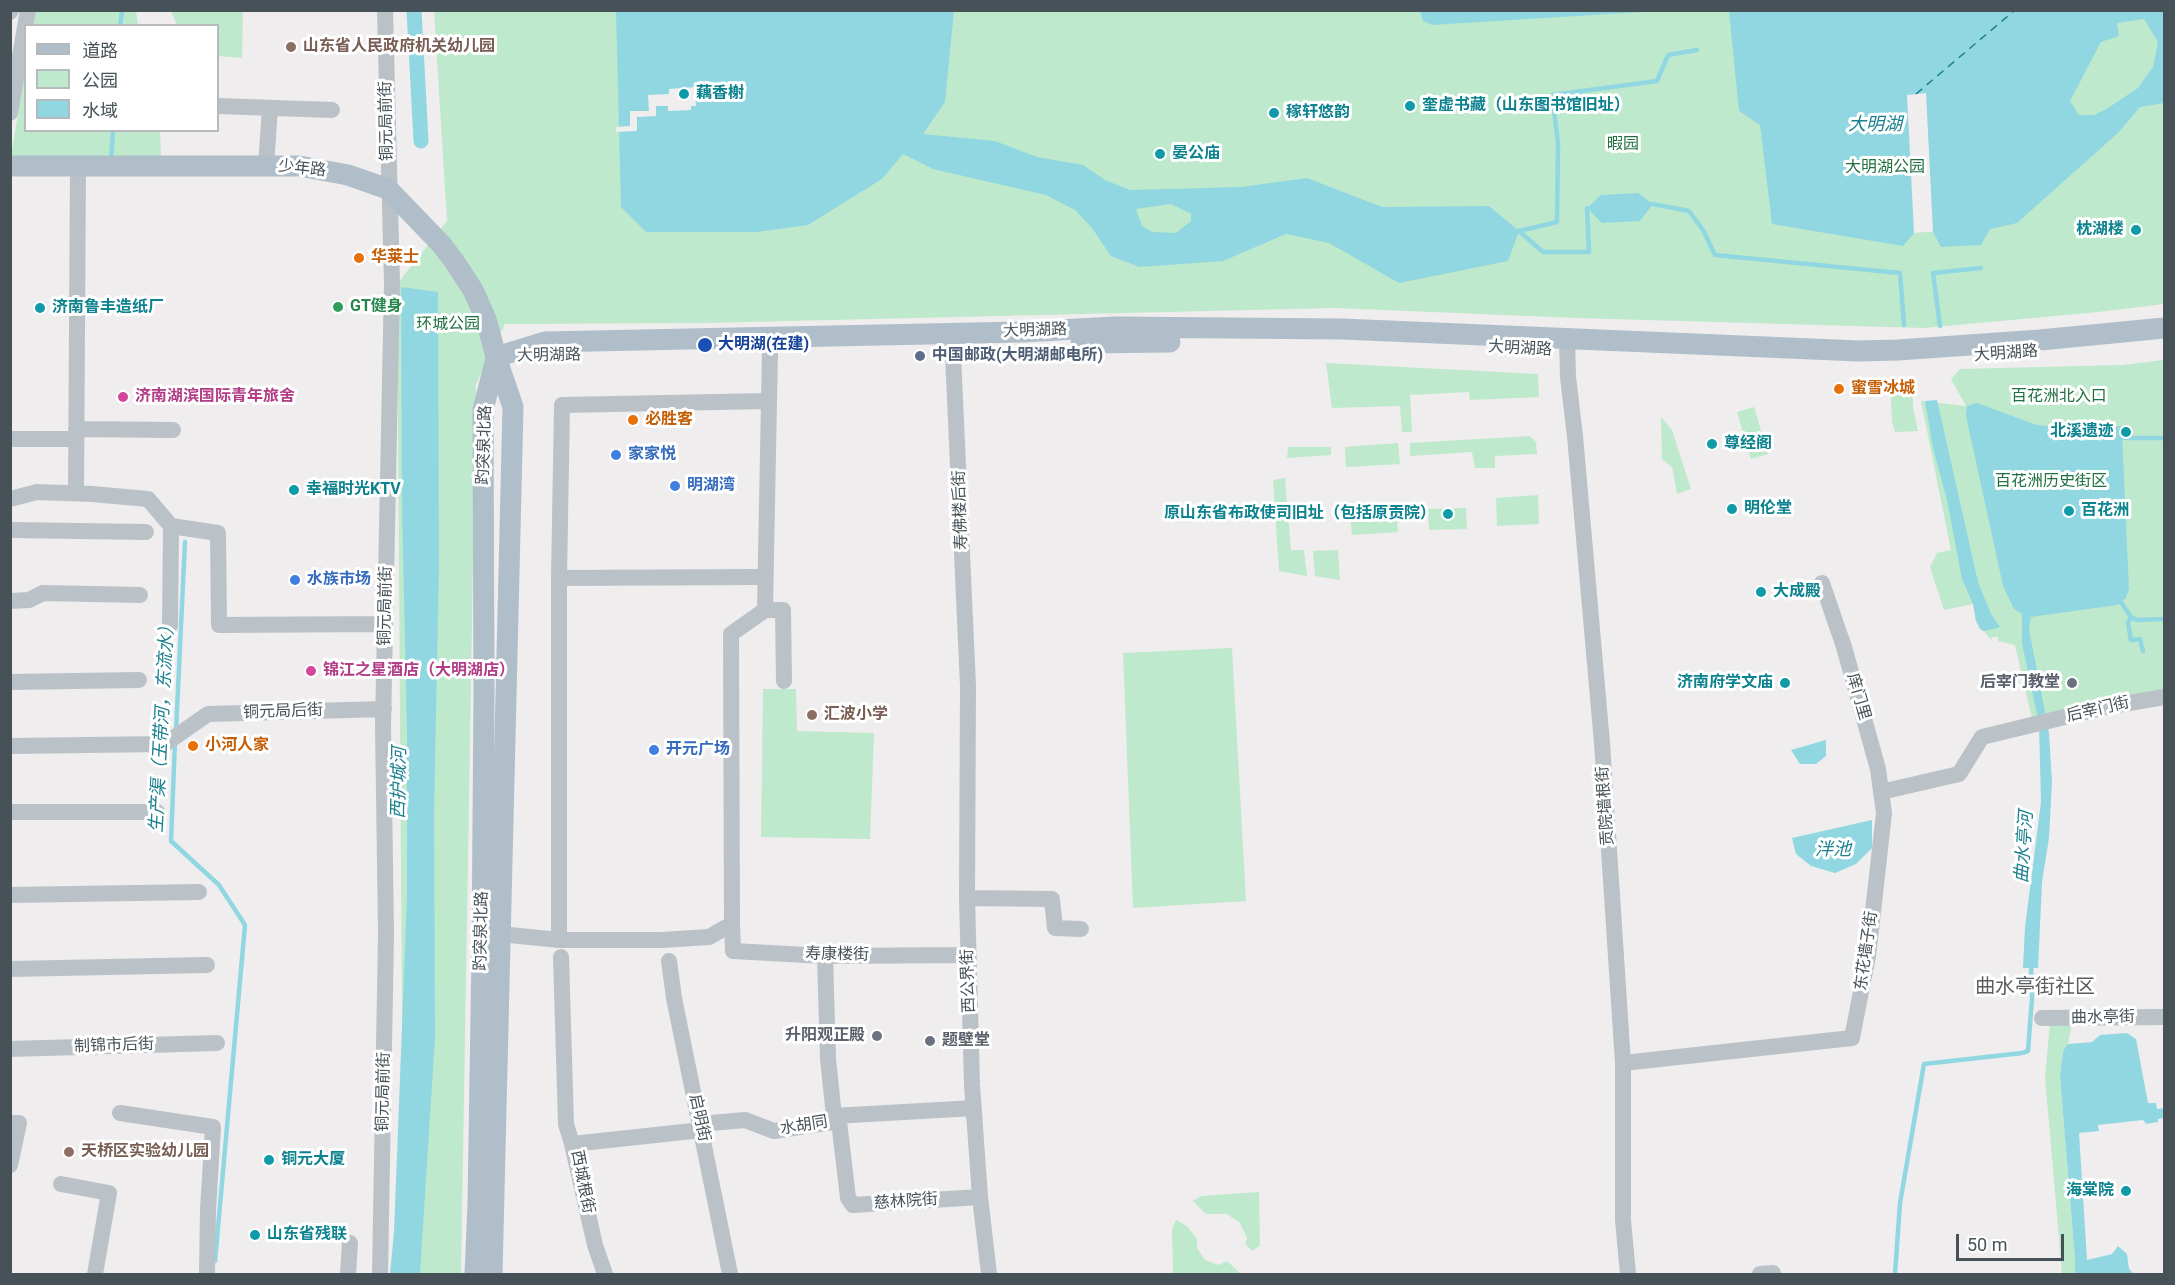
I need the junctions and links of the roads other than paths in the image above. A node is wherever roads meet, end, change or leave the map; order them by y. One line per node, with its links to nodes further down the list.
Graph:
1 (385, 10): 10 (street, 铜元局前街)
2 (24, 33): 6 (street)
3 (219, 106): 4 (street)
4 (270, 108): 5 (street); 7 (street)
5 (332, 110)
6 (10, 113)
7 (266, 165): 9 (main road, 少年路); 10 (main road, 少年路)
8 (10, 166): 9 (main road, 少年路)
9 (78, 166): 19 (street)
10 (388, 189): 16 (main road, 少年路); 32 (street, 铜元局前街)
11 (2164, 328): 14 (main road, 大明湖路)
12 (953, 339): 14 (main road, 大明湖路); 15 (main road, 大明湖路); 16 (main road, 大明湖路); 37 (street, 寿佛楼后街)
13 (2164, 339): 14 (main road, 大明湖路)
14 (1567, 346): 61 (street, 贡院墙根街)
15 (770, 350): 16 (main road, 大明湖路); 17 (street)
16 (496, 357): 50 (main road, 趵突泉北路); 76 (main road, 趵突泉北路)
17 (768, 401): 27 (street); 31 (street)
18 (173, 430): 19 (street)
19 (76, 434): 20 (street); 21 (street)
20 (10, 439)
21 (76, 493): 22 (street); 23 (street)
22 (10, 499)
23 (171, 526): 32 (street); 33 (street)
24 (10, 530): 25 (street)
25 (146, 532)
26 (756, 577): 27 (street)
27 (559, 578): 51 (street)
28 (1822, 583): 41 (street, 庠门里)
29 (140, 595): 30 (street)
30 (10, 601)
31 (765, 610): 35 (street); 48 (street)
32 (385, 624): 39 (street, 铜元局前街)
33 (170, 626)
34 (139, 680): 36 (street)
35 (784, 681)
36 (10, 682)
37 (968, 686): 47 (street, 西公界街)
38 (2164, 697): 41 (street, 后宰门街)
39 (384, 710): 40 (street, 铜元局后街); 75 (street, 铜元局前街)
40 (10, 746)
41 (1881, 792): 44 (street, 庠门里)
42 (10, 812): 43 (street)
43 (157, 812)
44 (1884, 813): 61 (street, 东花墙子街)
45 (199, 892): 46 (street)
46 (10, 895)
47 (967, 898): 49 (street); 52 (street, 西公界街)
48 (732, 924): 51 (street); 53 (street, 寿康楼街)
49 (1081, 929)
50 (500, 934): 51 (street); 77 (main road, 趵突泉北路)
51 (560, 949): 67 (street)
52 (968, 955): 53 (street, 寿康楼街); 62 (street, 西公界街)
53 (825, 956): 64 (street, 慈林院街)
54 (669, 961): 66 (street, 启明街)
55 (207, 965): 56 (street)
56 (10, 969)
57 (2164, 1017): 58 (street, 曲水亭街)
58 (2042, 1018)
59 (217, 1043): 60 (street, 制锦市后街)
60 (10, 1049)
61 (1623, 1063): 81 (street, 贡院墙根街)
62 (974, 1108): 64 (street); 70 (street, 西公界街)
63 (120, 1113): 73 (street)
64 (836, 1118): 66 (street, 水胡同); 70 (street, 慈林院街)
65 (10, 1122): 68 (street)
66 (701, 1127): 67 (street, 西城根街); 79 (street, 启明街)
67 (573, 1147): 78 (street, 西城根街)
68 (10, 1165)
69 (61, 1184): 72 (street)
70 (980, 1197): 80 (street, 西公界街)
71 (350, 1243): 74 (street)
72 (95, 1275)
73 (207, 1275)
74 (348, 1275)
75 (380, 1275)
76 (475, 1275)
77 (492, 1275)
78 (605, 1275)
79 (730, 1275)
80 (989, 1275)
81 (1628, 1275)

